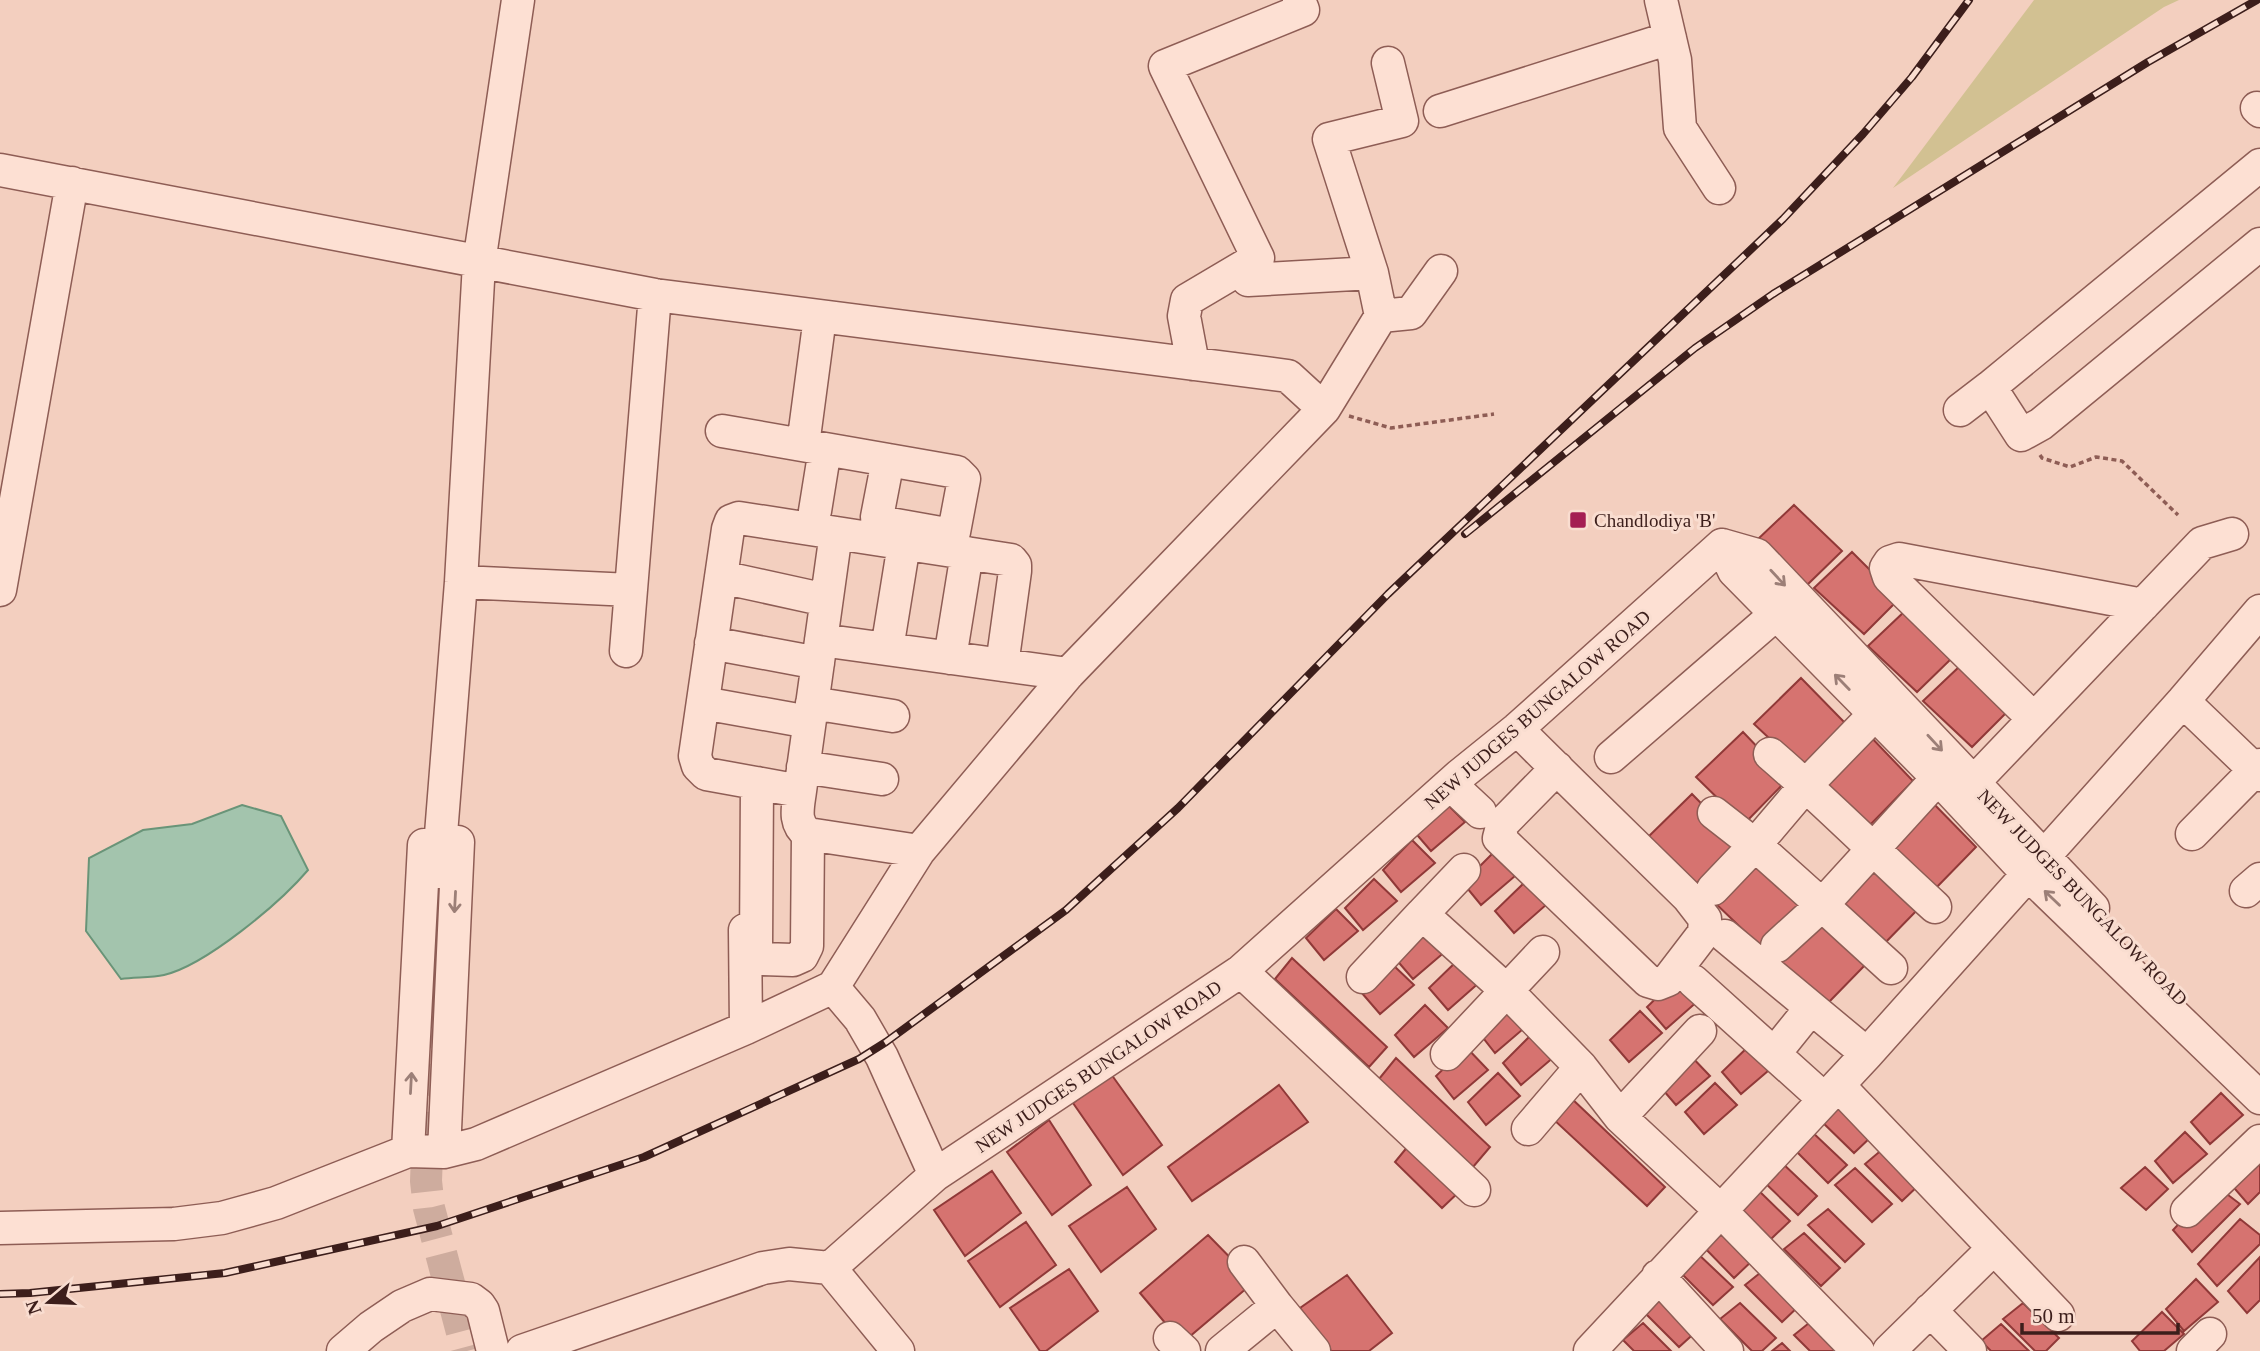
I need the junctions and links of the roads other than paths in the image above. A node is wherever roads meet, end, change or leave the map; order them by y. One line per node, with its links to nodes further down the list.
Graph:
1 (518, 0): 12 (street)
2 (1661, 0): 4 (street)
3 (1303, 7): 19 (street)
4 (1670, 38): 6 (street); 10 (street)
5 (1388, 63): 14 (street)
6 (1440, 111)
7 (2260, 164): 20 (street)
8 (0, 170): 9 (street)
9 (72, 183): 12 (street); 33 (street)
10 (1719, 188)
11 (2260, 244): 20 (street)
12 (479, 263): 16 (street); 32 (street)
13 (1441, 271): 17 (street)
14 (1372, 273): 15 (street); 17 (street)
15 (1248, 280)
16 (655, 295): 18 (street); 34 (street)
17 (1381, 316): 21 (street)
18 (820, 317): 19 (street); 24 (street)
19 (1193, 364): 21 (street)
20 (1990, 387): 22 (street)
21 (1324, 409): 45 (street)
22 (1960, 410)
23 (722, 431): 24 (street)
24 (814, 447): 25 (street); 26 (street)
25 (888, 460)
26 (826, 522): 28 (street); 31 (street); 35 (street)
27 (2232, 534): 36 (street)
28 (904, 544): 30 (street); 40 (street)
29 (1722, 544): 38 (street); 52 (street, NEW JUDGES BUNGALOW ROAD); 61 (street, NEW JUDGES BUNGALOW ROAD, one-way to 61)
30 (967, 553): 43 (street); 44 (street)
31 (721, 577): 35 (street); 39 (street)
32 (461, 582): 34 (street); 66 (street)
33 (0, 590)
34 (631, 590): 41 (street)
35 (826, 600): 42 (street)
36 (2143, 605): 51 (street); 51 (street)
37 (2260, 611): 46 (street)
38 (1776, 614): 49 (street, one-way to 38); 54 (street)
39 (711, 643): 42 (street); 47 (street)
40 (887, 649): 42 (street); 43 (street)
41 (626, 652)
42 (819, 652): 48 (street)
43 (950, 658): 44 (street)
44 (1002, 665): 45 (street)
45 (1068, 674): 71 (street)
46 (2183, 701): 56 (street); 73 (street)
47 (703, 702): 48 (street); 60 (street)
48 (811, 713): 50 (street); 57 (street)
49 (1874, 715): 59 (street); 63 (street)
50 (893, 716)
51 (2034, 719): 61 (street)
52 (1517, 729): 55 (street); 62 (street, NEW JUDGES BUNGALOW ROAD)
53 (1770, 754): 63 (street)
54 (1611, 757)
55 (1557, 768): 55 (street)
56 (2258, 770): 67 (street)
57 (801, 779): 58 (street); 60 (street); 68 (street)
58 (882, 779)
59 (1940, 780): 70 (street); 73 (street)
60 (757, 783): 72 (street)
61 (1973, 783): 73 (street, NEW JUDGES BUNGALOW ROAD)
62 (1450, 784): 64 (street); 84 (street, NEW JUDGES BUNGALOW ROAD)
63 (1806, 785): 69 (street); 70 (street)
64 (1480, 812)
65 (1714, 813): 69 (street)
66 (443, 814): 75 (street); 102 (street, one-way to 66); 103 (street, one-way to 103)
67 (2192, 834)
68 (808, 841): 71 (street); 72 (street); 72 (street)
69 (1755, 845): 76 (street); 77 (street)
70 (1872, 849): 77 (street); 78 (street)
71 (919, 850): 87 (street)
72 (750, 851): 90 (street)
73 (2036, 866): 94 (street); 96 (street, NEW JUDGES BUNGALOW ROAD); 98 (street, one-way to 73)
74 (1464, 870): 79 (street)
75 (438, 872)
76 (1713, 889)
77 (1822, 905): 81 (street); 83 (street)
78 (1935, 907)
79 (1422, 914): 85 (street); 88 (street)
80 (1726, 936): 89 (street)
81 (1777, 946)
82 (1543, 952): 88 (street)
83 (1891, 968)
84 (1241, 971): 104 (street, NEW JUDGES BUNGALOW ROAD); 105 (street)
85 (1363, 977)
86 (1693, 981): 93 (street)
87 (833, 987): 90 (street); 104 (street)
88 (1506, 990): 92 (street); 95 (street)
89 (1811, 1008): 93 (street); 94 (street)
90 (746, 1028): 103 (street)
91 (1700, 1031): 99 (street)
92 (1447, 1054)
93 (1774, 1054): 97 (street)
94 (1867, 1054): 97 (street)
95 (1581, 1067): 99 (street); 100 (street)
96 (2260, 1079)
97 (1831, 1092): 106 (street); 109 (street)
98 (2260, 1098)
99 (1620, 1117): 106 (street)
100 (1528, 1129)
101 (2260, 1141): 107 (street)
102 (408, 1151): 103 (street); 108 (street)
103 (444, 1152)
104 (936, 1175): 111 (street, NEW JUDGES BUNGALOW ROAD)
105 (1474, 1190)
106 (1720, 1210): 112 (street); 124 (street)
107 (2187, 1211)
108 (0, 1228)
109 (1994, 1248): 114 (street); 115 (street)
110 (1244, 1262): 113 (street)
111 (830, 1268): 119 (street); 120 (street)
112 (1658, 1276): 116 (street); 123 (street)
113 (1277, 1306): 121 (street); 122 (street)
114 (1930, 1310): 125 (street); 126 (street)
115 (2058, 1315)
116 (1604, 1346)
117 (343, 1351): 118 (street)
118 (493, 1351)
119 (522, 1351)
120 (898, 1351)
121 (1222, 1351)
122 (1314, 1351)
123 (1727, 1351)
124 (1858, 1351)
125 (1889, 1351)
126 (1970, 1351)

